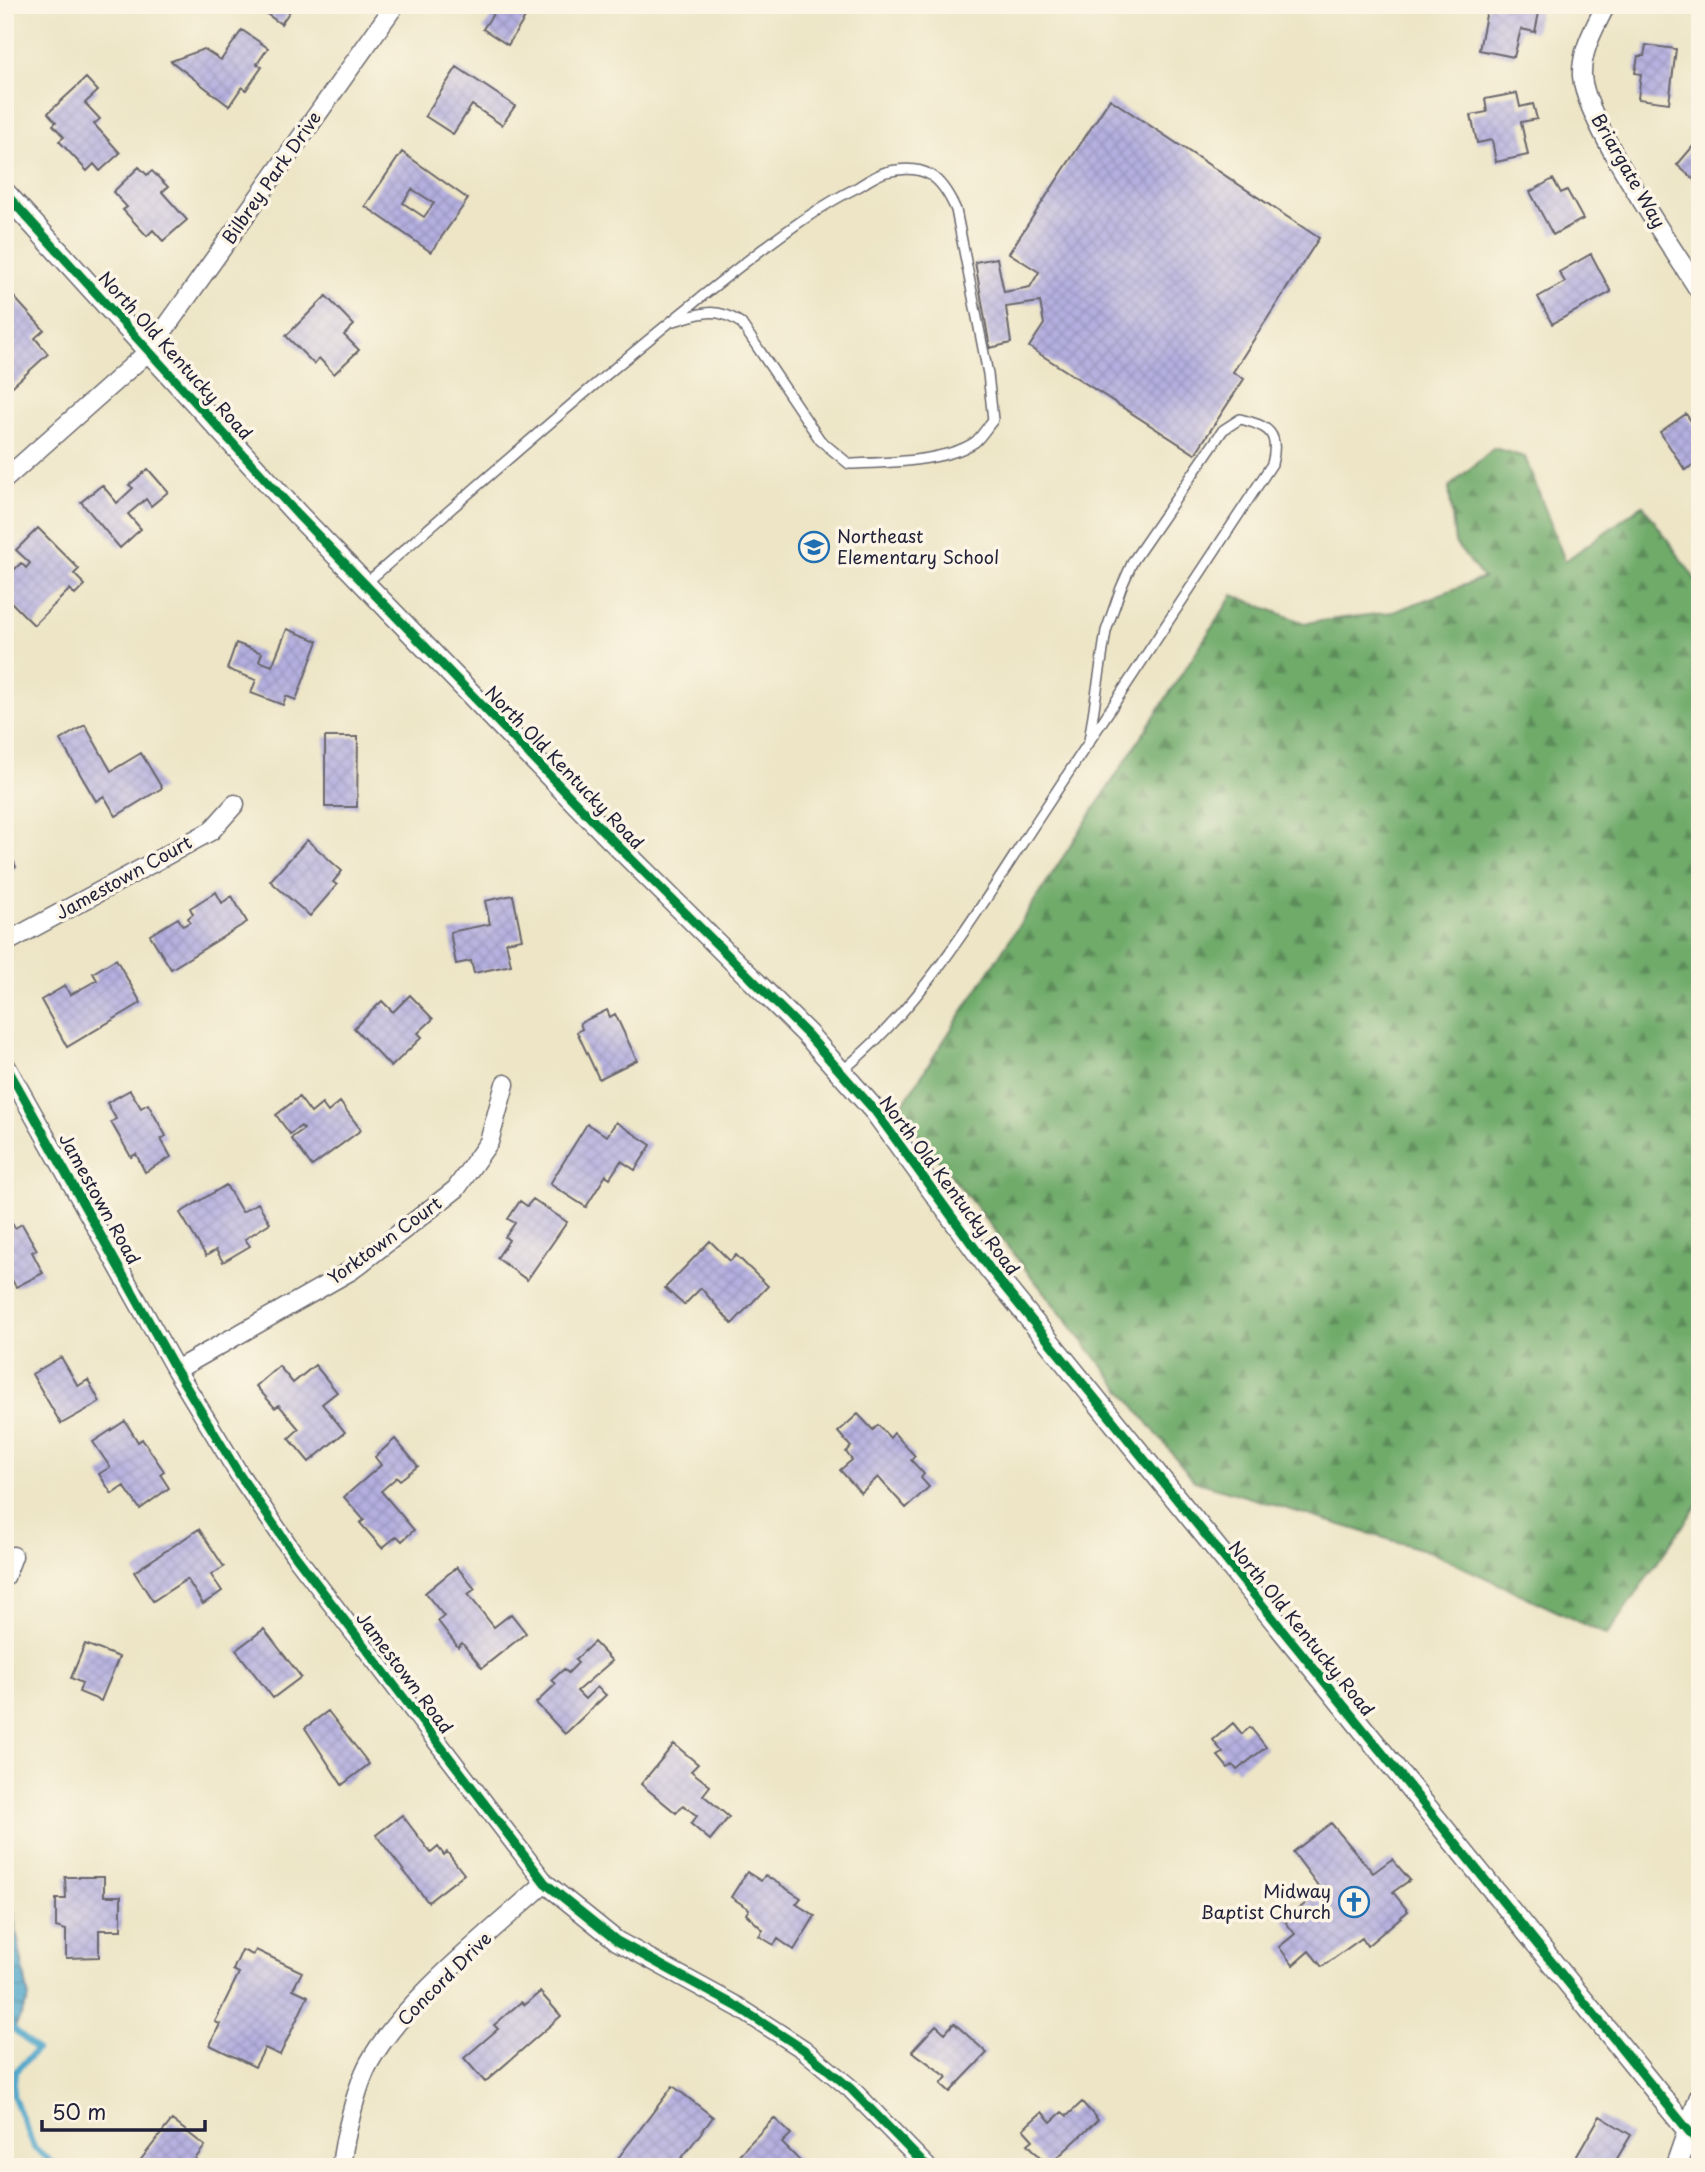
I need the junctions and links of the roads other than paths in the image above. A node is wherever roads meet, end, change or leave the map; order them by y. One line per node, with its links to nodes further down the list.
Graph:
1 (395, 5): 6 (street, Bilbrey Park Drive)
2 (1606, 5): 4 (street, Briargate Way)
3 (5, 193): 6 (street, North Old Kentucky Road)
4 (1700, 292)
5 (674, 321): 5 (lane); 8 (lane)
6 (149, 351): 7 (street); 8 (street, North Old Kentucky Road)
7 (5, 479)
8 (365, 584): 13 (street, North Old Kentucky Road)
9 (1089, 741): 9 (lane); 13 (lane)
10 (235, 804): 11 (street, Jamestown Court)
11 (5, 943)
12 (5, 1064): 15 (street, Jamestown Road)
13 (841, 1073): 20 (street, North Old Kentucky Road)
14 (505, 1084): 15 (street, Yorktown Court)
15 (176, 1370): 18 (street, Jamestown Road)
16 (13, 1556): 17 (street)
17 (5, 1577)
18 (545, 1883): 21 (street, Concord Drive); 22 (street, Jamestown Road)
19 (1700, 2098): 20 (street)
20 (1694, 2138): 23 (street)
21 (341, 2167)
22 (926, 2167)
23 (1675, 2167)

